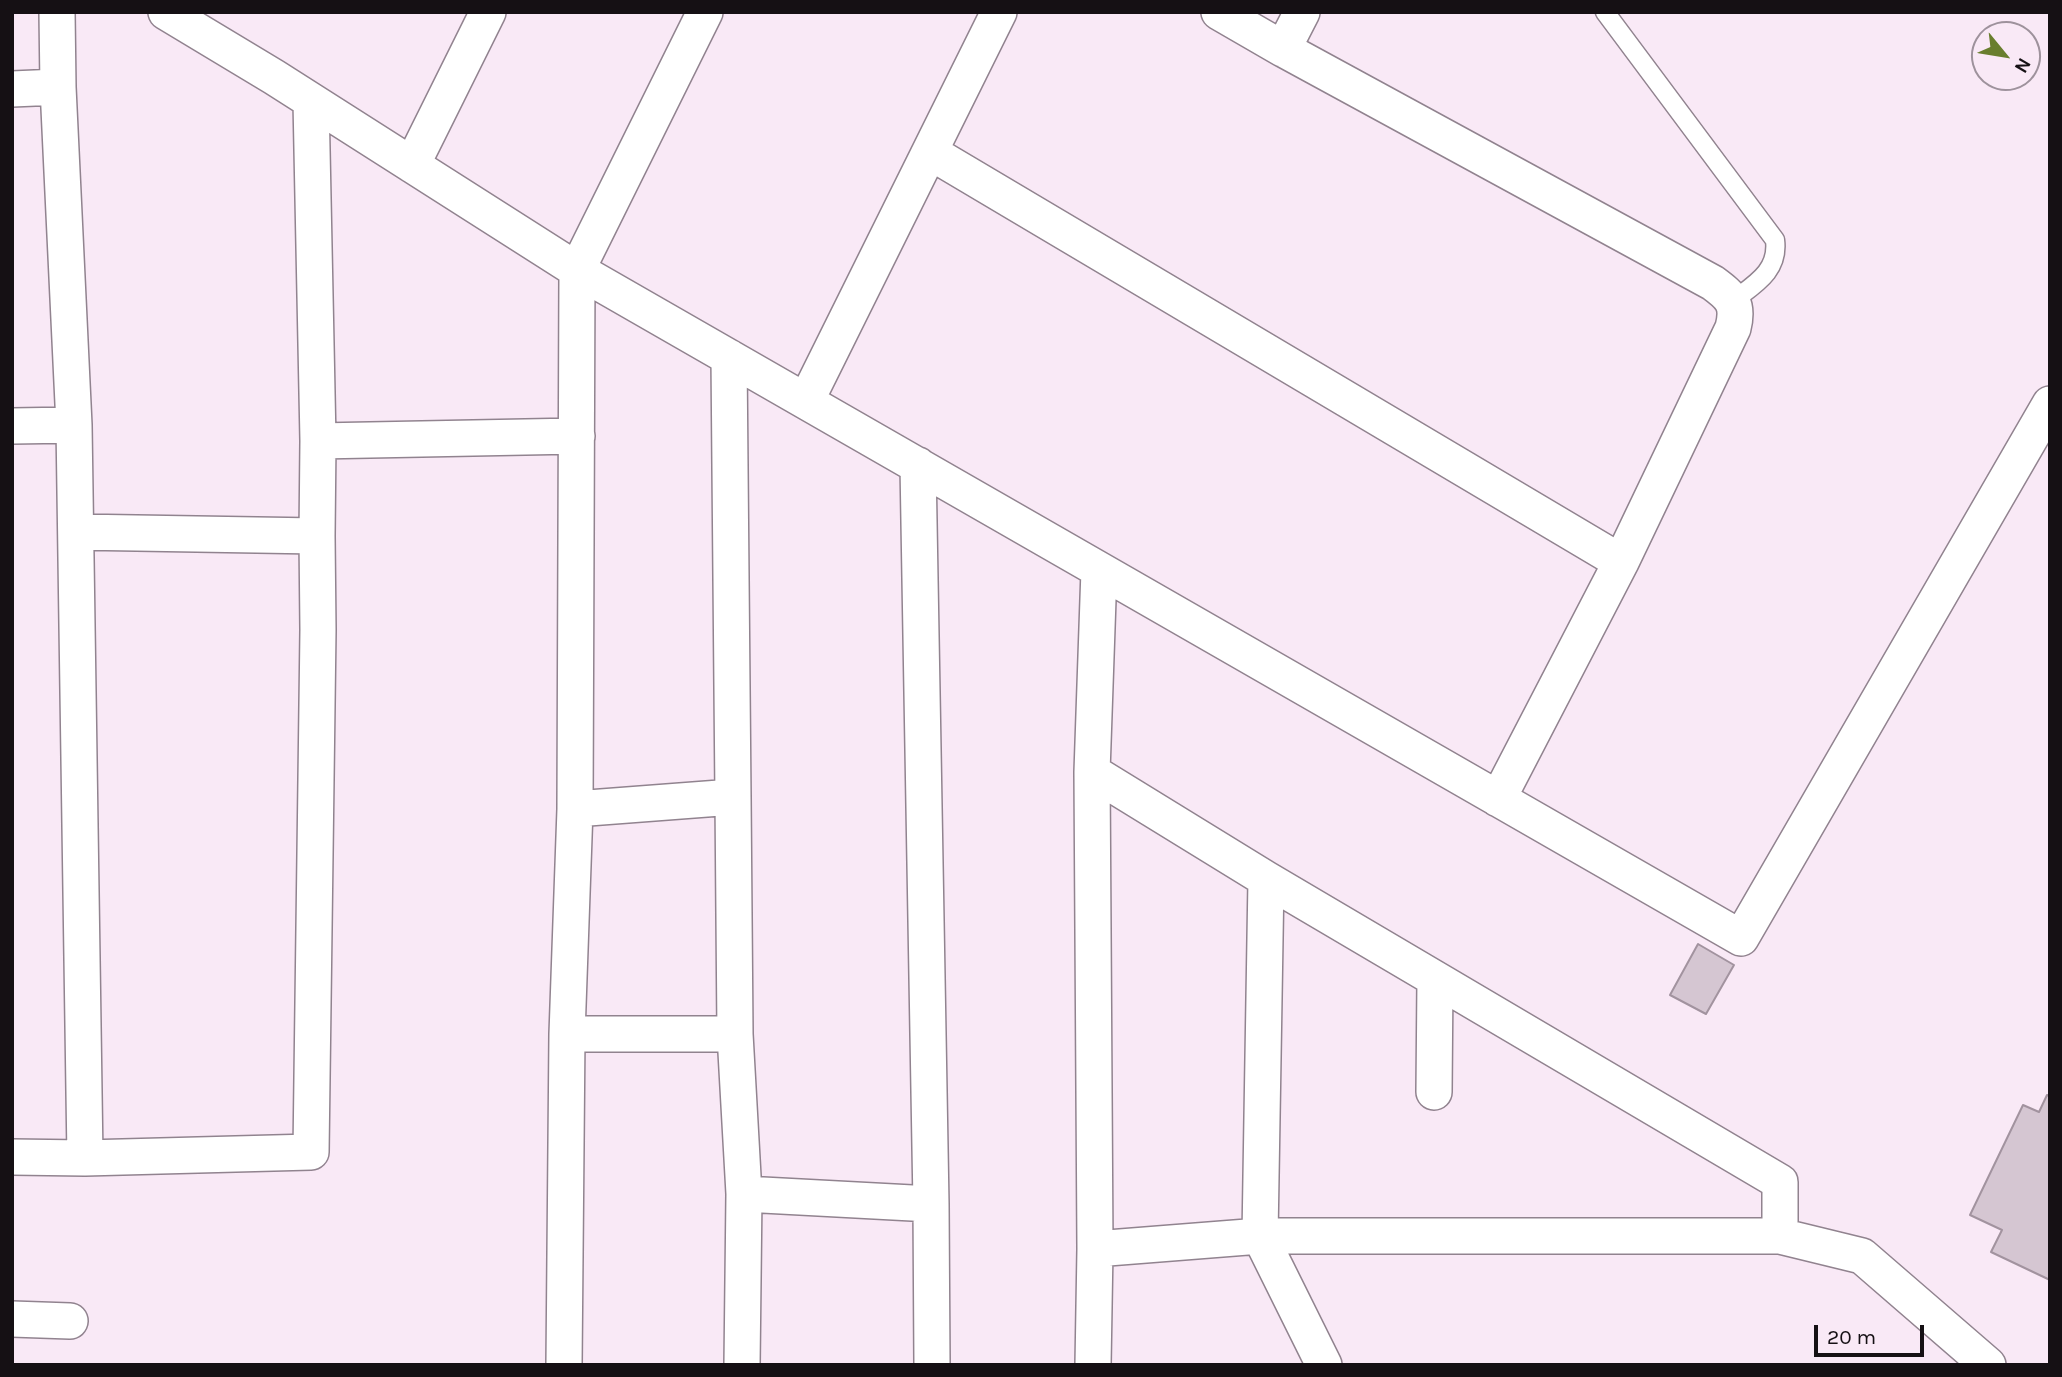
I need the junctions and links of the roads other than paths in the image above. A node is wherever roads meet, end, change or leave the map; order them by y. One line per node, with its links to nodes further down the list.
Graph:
1 (57, 12): 10 (street)
2 (166, 12): 12 (street)
3 (488, 12): 14 (street)
4 (705, 12): 15 (street)
5 (999, 12): 13 (street)
6 (1219, 12): 9 (street)
7 (1302, 12): 9 (street)
8 (1605, 12): 16 (lane)
9 (1283, 49): 16 (street)
10 (58, 87): 11 (street); 20 (street)
11 (12, 89)
12 (311, 101): 14 (street); 23 (street)
13 (930, 152): 18 (street); 27 (street)
14 (412, 166): 15 (street)
15 (577, 270): 17 (street); 22 (street)
16 (1733, 301): 27 (street)
17 (729, 357): 18 (street); 30 (street)
18 (806, 401): 24 (street)
19 (2050, 404): 31 (street)
20 (74, 425): 21 (street); 25 (street)
21 (12, 426)
22 (577, 436): 23 (street); 32 (street)
23 (318, 441): 26 (street)
24 (918, 466): 28 (street); 41 (street)
25 (76, 533): 26 (street); 39 (street)
26 (317, 536): 39 (street)
27 (1621, 562): 31 (street)
28 (1099, 570): 29 (street); 31 (street)
29 (1092, 772): 33 (street); 44 (street)
30 (733, 797): 32 (street); 36 (street)
31 (1498, 799)
32 (575, 809): 35 (street)
33 (1266, 879): 34 (street); 42 (street)
34 (1435, 979): 37 (street); 43 (street)
35 (567, 1034): 36 (street); 47 (street)
36 (735, 1034): 40 (street)
37 (1434, 1092)
38 (12, 1157): 39 (street)
39 (85, 1158)
40 (744, 1195): 41 (street); 48 (street)
41 (931, 1204): 49 (street)
42 (1260, 1236): 43 (street); 44 (street); 51 (street)
43 (1780, 1236): 52 (street)
44 (1095, 1249): 50 (street)
45 (12, 1319): 46 (street)
46 (70, 1321)
47 (564, 1365)
48 (742, 1365)
49 (932, 1365)
50 (1093, 1365)
51 (1324, 1365)
52 (1988, 1365)

